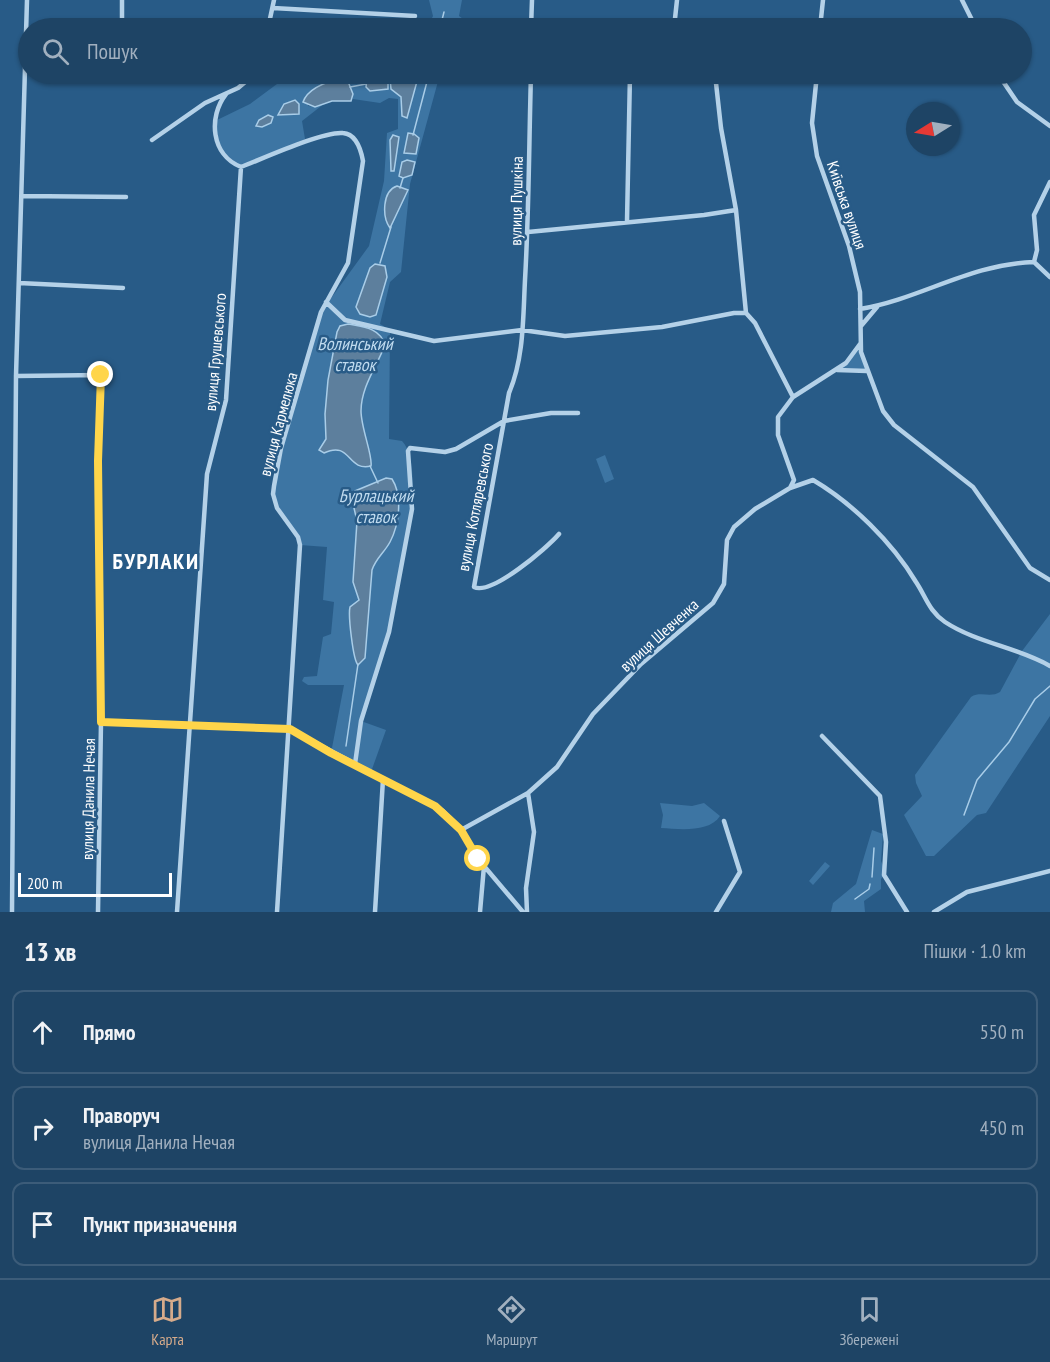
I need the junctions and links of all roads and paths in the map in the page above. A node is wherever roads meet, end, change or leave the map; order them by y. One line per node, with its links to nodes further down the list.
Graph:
1 (27, 0): 10 (street)
2 (122, 0): 11 (street)
3 (274, 0): 8 (street)
4 (532, 0): 13 (street)
5 (677, 0): 14 (street)
6 (823, 0): 15 (street)
7 (962, 0): 16 (street)
8 (273, 8): 9 (street); 12 (street)
9 (415, 16)
10 (27, 18)
11 (122, 18)
12 (270, 18)
13 (531, 18)
14 (675, 18)
15 (821, 18)
16 (971, 18)
17 (25, 84): 29 (street)
18 (244, 84): 24 (street)
19 (531, 84): 33 (street, вулиця Пушкіна)
20 (630, 84): 32 (street)
21 (716, 84): 31 (street)
22 (816, 84): 40 (street, Київська вулиця)
23 (1005, 84): 25 (street)
24 (226, 94): 26 (street); 27 (street)
25 (1050, 126)
26 (152, 140)
27 (241, 167): 38 (street, вулиця Кармелюка); 56 (street, вулиця Грушевського)
28 (1050, 182): 34 (street)
29 (22, 196): 30 (street); 36 (street)
30 (126, 197)
31 (736, 210): 32 (street); 41 (street)
32 (627, 221): 33 (street)
33 (528, 232): 43 (street, вулиця Пушкіна)
34 (1034, 262): 35 (street); 39 (street)
35 (1050, 277)
36 (19, 283): 37 (street); 47 (street)
37 (123, 288)
38 (326, 302): 43 (street); 57 (street, вулиця Кармелюка)
39 (879, 306): 40 (street); 42 (street)
40 (860, 309): 42 (street, Київська вулиця)
41 (746, 313): 43 (street); 48 (street)
42 (860, 328): 44 (street, Київська вулиця)
43 (522, 330): 50 (street, вулиця Котляревського)
44 (860, 344): 45 (street); 46 (street, Київська вулиця)
45 (837, 370): 46 (street); 48 (street)
46 (867, 371): 53 (street, Київська вулиця)
47 (16, 376): 55 (street, вулиця Данила Нечая); 66 (street)
48 (794, 397): 51 (street)
49 (578, 413): 50 (street)
50 (504, 421): 52 (street, вулиця Котляревського); 59 (street)
51 (790, 488): 54 (street); 61 (street, вулиця Шевченка)
52 (559, 534)
53 (1050, 580)
54 (1050, 666)
55 (101, 722): 56 (street); 67 (street, вулиця Данила Нечая)
56 (189, 724): 57 (street); 68 (street, вулиця Грушевського)
57 (290, 729): 59 (street); 69 (street, вулиця Кармелюка)
58 (822, 736): 74 (street)
59 (355, 764): 60 (street)
60 (383, 778): 63 (street); 70 (street)
61 (528, 793): 63 (street, вулиця Шевченка); 72 (street)
62 (724, 821): 73 (street)
63 (461, 830): 64 (street)
64 (484, 866): 71 (street); 72 (street)
65 (1050, 871): 75 (street)
66 (12, 912)
67 (98, 912)
68 (177, 912)
69 (277, 912)
70 (375, 912)
71 (480, 912)
72 (525, 912)
73 (716, 912)
74 (907, 912)
75 (934, 912)

